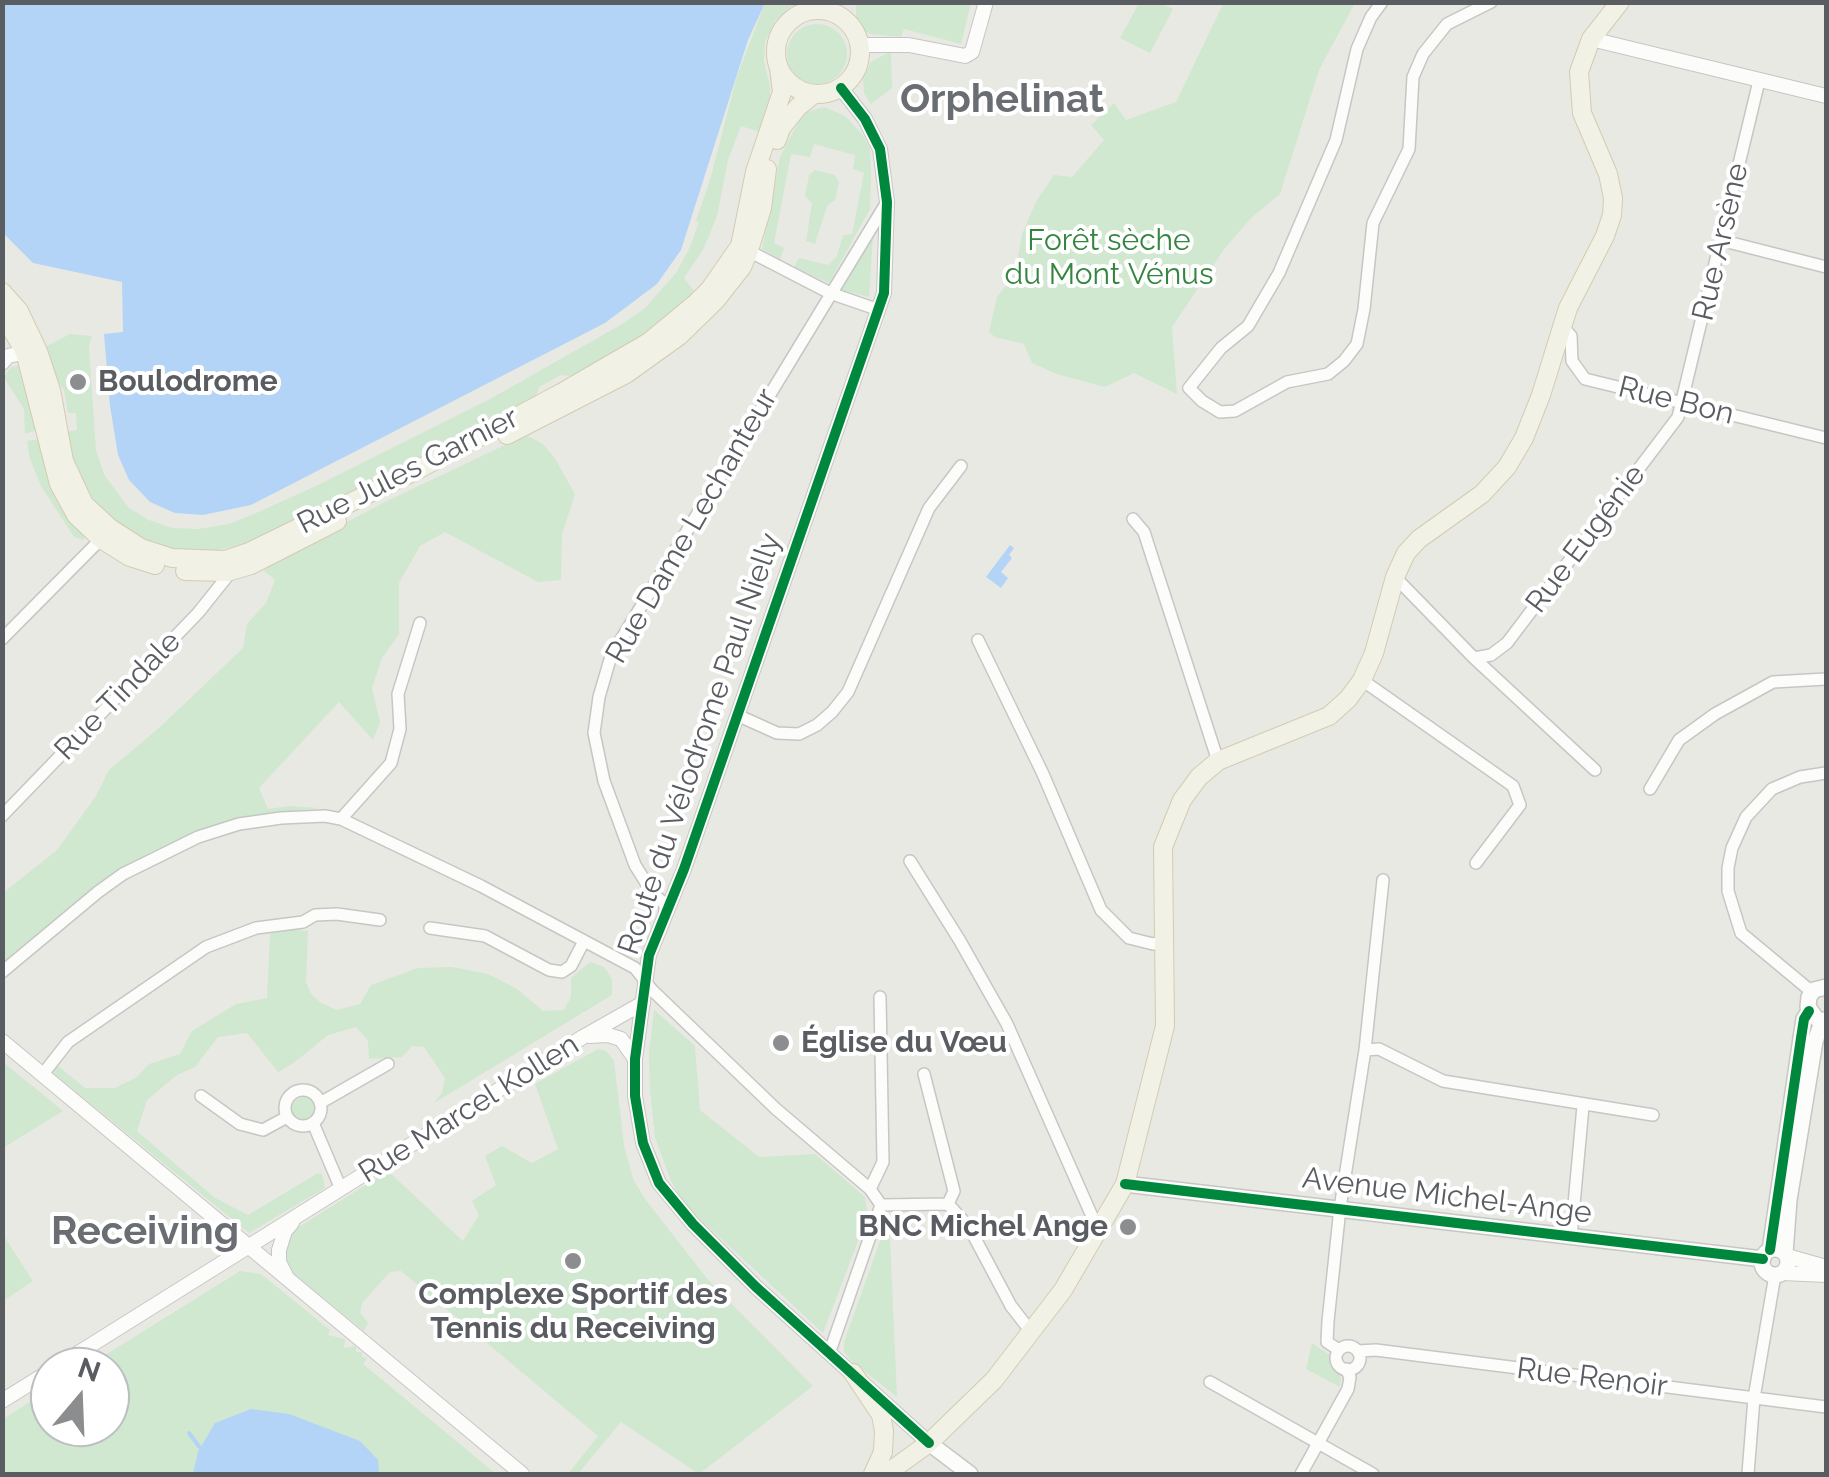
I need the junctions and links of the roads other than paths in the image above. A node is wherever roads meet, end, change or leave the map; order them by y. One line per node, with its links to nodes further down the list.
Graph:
1 (850, 2): 7 (main road)
2 (986, 2): 9 (street)
3 (1382, 2): 4 (street)
4 (1491, 2)
5 (1620, 2): 8 (main road)
6 (814, 7): 7 (main road); 10 (main road)
7 (847, 22): 9 (main road)
8 (1591, 39): 11 (street); 24 (main road)
9 (860, 45): 12 (main road)
10 (779, 68): 13 (main road); 17 (main road, Rue Jules Garnier)
11 (1759, 81): 14 (street); 16 (street, Rue Arsène)
12 (841, 88): 13 (main road); 15 (street, Route du Vélodrome Paul Nielly)
13 (814, 94): 17 (main road, Rue Jules Garnier)
14 (1826, 96)
15 (887, 202): 20 (street, Rue Dame Lechanteur); 22 (street, Route du Vélodrome Paul Nielly)
16 (1720, 240): 18 (street); 29 (street, Rue Arsène)
17 (740, 252): 20 (street); 25 (main road, Rue Jules Garnier); 28 (main road, Rue Jules Garnier)
18 (1826, 267)
19 (2, 292): 26 (main road, Rue Jules Garnier)
20 (830, 292): 22 (street); 57 (street, Rue Dame Lechanteur)
21 (2, 305): 26 (main road)
22 (879, 310): 46 (street, Route du Vélodrome Paul Nielly)
23 (2, 312): 26 (main road, Rue Jules Garnier)
24 (1562, 326): 29 (street, Rue Bon); 39 (main road)
25 (663, 330): 28 (main road); 35 (main road, Rue Jules Garnier)
26 (31, 351): 27 (street); 32 (main road, Rue Jules Garnier); 34 (main road, Rue Jules Garnier)
27 (2, 363)
28 (642, 364): 38 (main road, Rue Jules Garnier)
29 (1682, 402): 30 (street, Rue Bon); 43 (street, Rue Eugénie)
30 (1826, 438)
31 (961, 466): 46 (street)
32 (84, 504): 34 (street); 36 (main road, Rue Jules Garnier)
33 (1133, 520): 47 (street)
34 (101, 539): 36 (street); 38 (main road, Rue Jules Garnier); 41 (street)
35 (266, 543): 37 (main road, Rue Jules Garnier); 38 (street)
36 (140, 548): 37 (main road, Rue Jules Garnier)
37 (187, 560): 38 (street)
38 (226, 572): 51 (street, Rue Tindale)
39 (1395, 577): 43 (street); 45 (main road)
40 (420, 623): 52 (street)
41 (2, 639)
42 (978, 640): 60 (street)
43 (1474, 658): 48 (street)
44 (1826, 679): 50 (street)
45 (1362, 680): 47 (main road); 54 (street)
46 (737, 715): 57 (street, Route du Vélodrome Paul Nielly)
47 (1218, 761): 60 (main road)
48 (1595, 770)
49 (1826, 774): 63 (street)
50 (1650, 789)
51 (2, 816)
52 (341, 820): 59 (street); 61 (street)
53 (910, 861): 87 (street)
54 (1476, 863)
55 (1383, 880): 69 (street)
56 (380, 920): 72 (street)
57 (665, 921): 62 (street, Route du Vélodrome Paul Nielly)
58 (430, 928): 59 (street)
59 (584, 941): 62 (street)
60 (1164, 942): 80 (main road)
61 (2, 972)
62 (645, 981): 65 (street, Route du Vélodrome Paul Nielly); 82 (street)
63 (1821, 987): 66 (main road)
64 (880, 997): 82 (street)
65 (643, 1003): 67 (street, Rue Marcel Kollen); 70 (street, Route du Vélodrome Paul Nielly)
66 (1820, 1017): 90 (main road)
67 (583, 1037): 70 (street); 81 (street, Rue Marcel Kollen)
68 (2, 1041): 72 (street)
69 (1366, 1050): 76 (street); 85 (street)
70 (636, 1059): 98 (street, Route du Vélodrome Paul Nielly)
71 (388, 1064): 75 (street)
72 (43, 1074): 89 (street)
73 (924, 1074): 83 (street)
74 (200, 1096): 78 (street)
75 (320, 1103): 78 (street); 79 (street)
76 (1583, 1106): 77 (street); 88 (street)
77 (1653, 1114)
78 (287, 1117): 79 (street)
79 (313, 1123): 81 (street)
80 (1125, 1184): 85 (main road, Avenue Michel-Ange); 87 (main road)
81 (341, 1189): 86 (street, Rue Marcel Kollen)
82 (870, 1189): 84 (street)
83 (948, 1204): 84 (street); 95 (street)
84 (881, 1205): 98 (street)
85 (1340, 1208): 88 (main road, Avenue Michel-Ange); 97 (street)
86 (297, 1217): 89 (street, Rue Marcel Kollen); 94 (street)
87 (1099, 1232): 95 (main road)
88 (1570, 1237): 90 (main road, Avenue Michel-Ange)
89 (247, 1247): 94 (street); 96 (street, Rue Marcel Kollen)
90 (1776, 1254): 91 (street); 92 (main road); 92 (main road)
91 (1826, 1267)
92 (1778, 1274): 93 (street); 104 (street)
93 (1826, 1275)
94 (289, 1281): 109 (street)
95 (1032, 1333): 107 (main road)
96 (88, 1347)
97 (1339, 1350): 99 (street); 100 (street)
98 (830, 1351): 101 (street, Route du Vélodrome Paul Nielly)
99 (1358, 1351): 100 (street); 104 (street, Rue Renoir)
100 (1346, 1369): 108 (street)
101 (852, 1373): 107 (street, Route du Vélodrome Paul Nielly); 110 (main road)
102 (1210, 1382): 108 (street)
103 (30, 1383): 105 (street, Rue Marcel Kollen)
104 (1754, 1398): 106 (street, Rue Renoir); 115 (street)
105 (2, 1401)
106 (1826, 1407)
107 (929, 1443): 111 (main road); 112 (main road)
108 (1317, 1444): 113 (street); 114 (street)
109 (522, 1474)
110 (874, 1474)
111 (886, 1474)
112 (970, 1474)
113 (1301, 1474)
114 (1372, 1474)
115 (1748, 1474)

